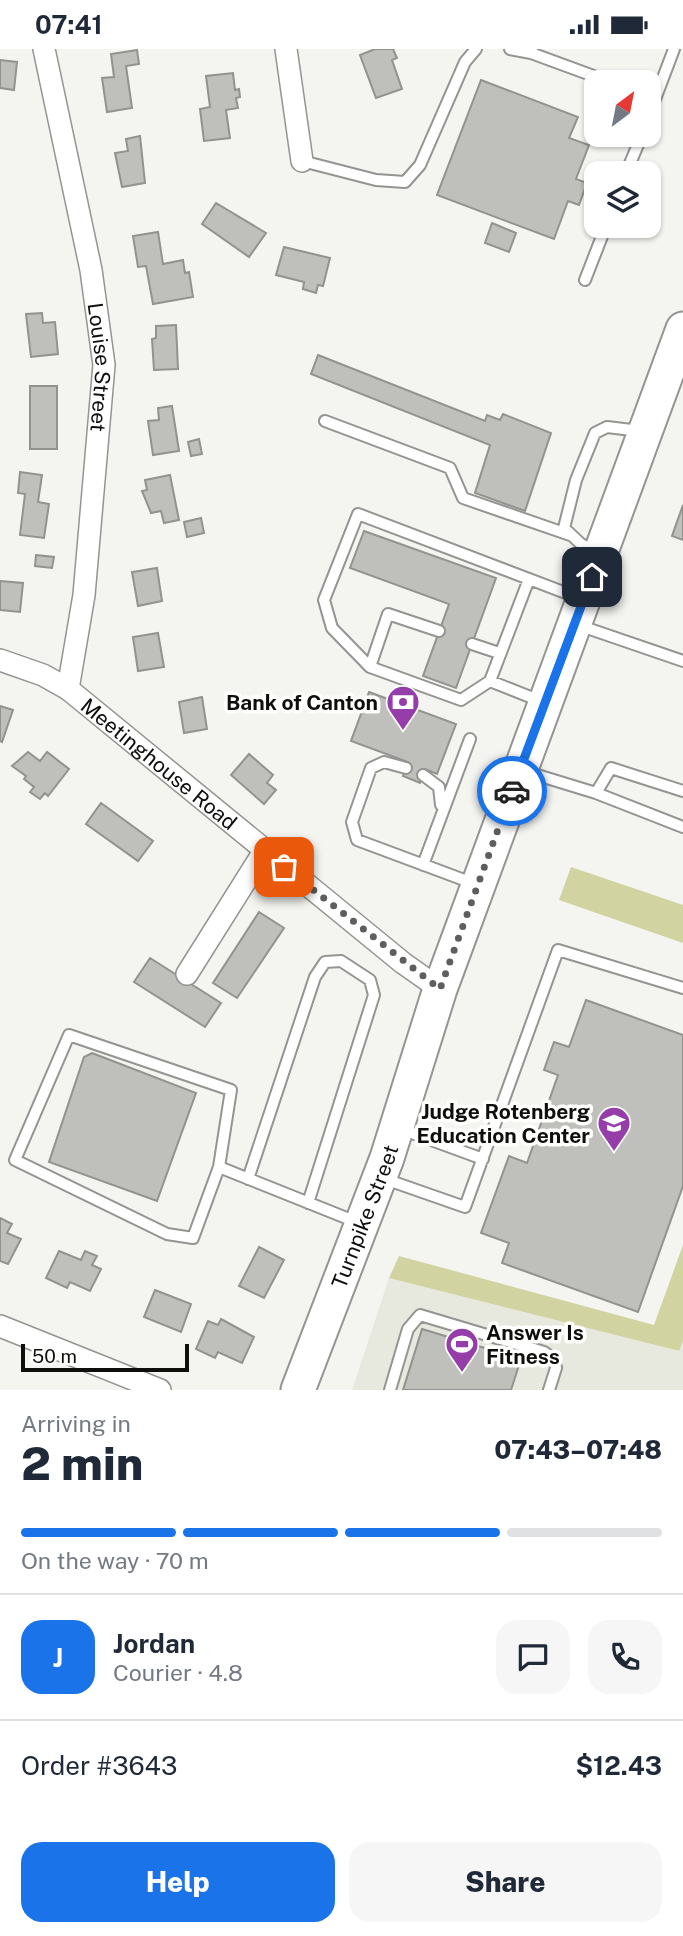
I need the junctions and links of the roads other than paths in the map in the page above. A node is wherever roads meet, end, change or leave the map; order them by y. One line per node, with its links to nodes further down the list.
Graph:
1 (44, 49): 26 (street, Louise Street)
2 (286, 49): 9 (street)
3 (476, 49): 9 (lane)
4 (510, 49): 6 (lane)
5 (674, 49): 8 (lane)
6 (531, 51): 7 (lane)
7 (584, 72)
8 (662, 76)
9 (302, 161)
10 (601, 238): 11 (lane)
11 (585, 280)
12 (683, 330): 14 (main road, Turnpike Street)
13 (326, 421): 15 (lane)
14 (645, 433): 15 (lane); 16 (main road, Turnpike Street)
15 (570, 535): 16 (lane)
16 (600, 554): 18 (main road, Turnpike Street)
17 (529, 579): 18 (lane); 21 (lane); 24 (lane)
18 (579, 612): 23 (lane); 27 (main road, Turnpike Street)
19 (439, 632): 24 (lane)
20 (472, 644): 21 (lane)
21 (499, 653): 25 (lane)
22 (0, 660): 26 (street, Meetinghouse Road)
23 (683, 661)
24 (370, 667): 25 (lane)
25 (489, 681): 27 (lane)
26 (68, 689): 36 (street, Meetinghouse Road)
27 (545, 703): 30 (main road, Turnpike Street)
28 (470, 739): 35 (lane)
29 (406, 768): 37 (lane)
30 (520, 770): 33 (lane); 38 (main road, Turnpike Street)
31 (423, 775): 35 (lane)
32 (683, 791): 33 (lane)
33 (596, 793): 34 (lane)
34 (683, 827)
35 (436, 830): 37 (lane)
36 (265, 851): 39 (street); 41 (street, Meetinghouse Road)
37 (423, 865): 38 (lane)
38 (478, 885): 41 (main road, Turnpike Street)
39 (187, 974)
40 (683, 988): 43 (lane)
41 (440, 989): 42 (main road, Turnpike Street)
42 (397, 1128): 43 (lane); 45 (main road, Turnpike Street)
43 (484, 1159): 45 (lane)
44 (219, 1167): 44 (lane); 46 (lane)
45 (380, 1177): 48 (main road, Turnpike Street)
46 (248, 1179): 47 (lane); 47 (lane)
47 (308, 1203): 48 (lane)
48 (362, 1224): 51 (main road, Turnpike Street)
49 (0, 1326): 50 (street)
50 (160, 1390)
51 (298, 1390)
52 (390, 1390): 53 (lane)
53 (549, 1390)

